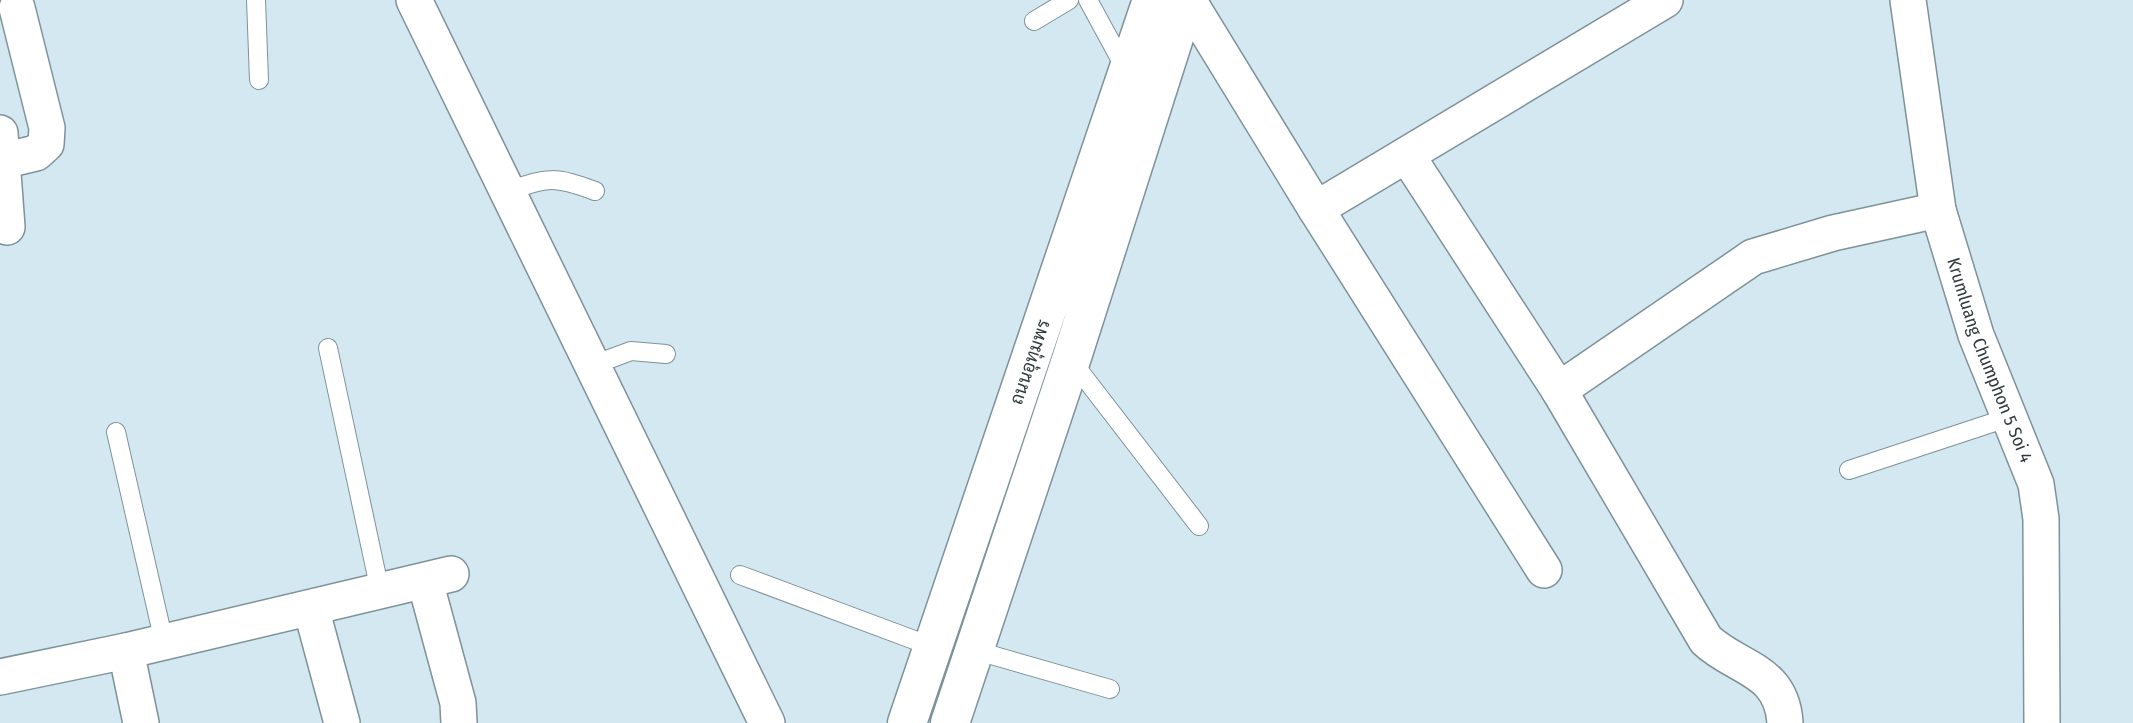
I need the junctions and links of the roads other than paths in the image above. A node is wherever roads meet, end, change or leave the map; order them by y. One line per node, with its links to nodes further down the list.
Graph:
1 (256, 0): 13 (lane)
2 (414, 0): 16 (street)
3 (1069, 0): 10 (lane)
4 (1088, 0): 12 (lane)
5 (1153, 0): 12 (street, ถนนอุทุมพร)
6 (1187, 0): 18 (street); 23 (street)
7 (1665, 0): 15 (street)
8 (1908, 0): 19 (street, Krumluang Chumphon 5 Soi 4)
9 (24, 4): 11 (street); 14 (street)
10 (1034, 21)
11 (0, 44)
12 (1129, 74): 35 (street, ถนนอุทุมพร)
13 (259, 80)
14 (1, 147): 20 (street)
15 (1408, 157): 18 (street); 25 (street)
16 (508, 191): 17 (lane); 24 (street)
17 (595, 191)
18 (1316, 209): 30 (street)
19 (1938, 210): 25 (street); 26 (street, Krumluang Chumphon 5 Soi 4)
20 (8, 227)
21 (328, 348): 32 (lane)
22 (666, 354): 24 (lane)
23 (1071, 360): 29 (lane); 36 (street)
24 (593, 366): 43 (street)
25 (1559, 390): 46 (street)
26 (2010, 417): 28 (lane); 47 (street, Krumluang Chumphon 5 Soi 4)
27 (116, 432): 34 (lane)
28 (1849, 470)
29 (1199, 526)
30 (1544, 570)
31 (740, 575): 35 (lane)
32 (380, 592): 33 (street); 42 (street)
33 (311, 608): 34 (street); 41 (street)
34 (164, 642): 37 (street)
35 (933, 647): 44 (street, ถนนอุทุมพร)
36 (974, 650): 39 (lane); 45 (street)
37 (127, 651): 38 (street); 40 (street)
38 (0, 677)
39 (1110, 689)
40 (141, 723)
41 (342, 723)
42 (459, 723)
43 (767, 723)
44 (907, 723)
45 (950, 723)
46 (1785, 723)
47 (2042, 723)

